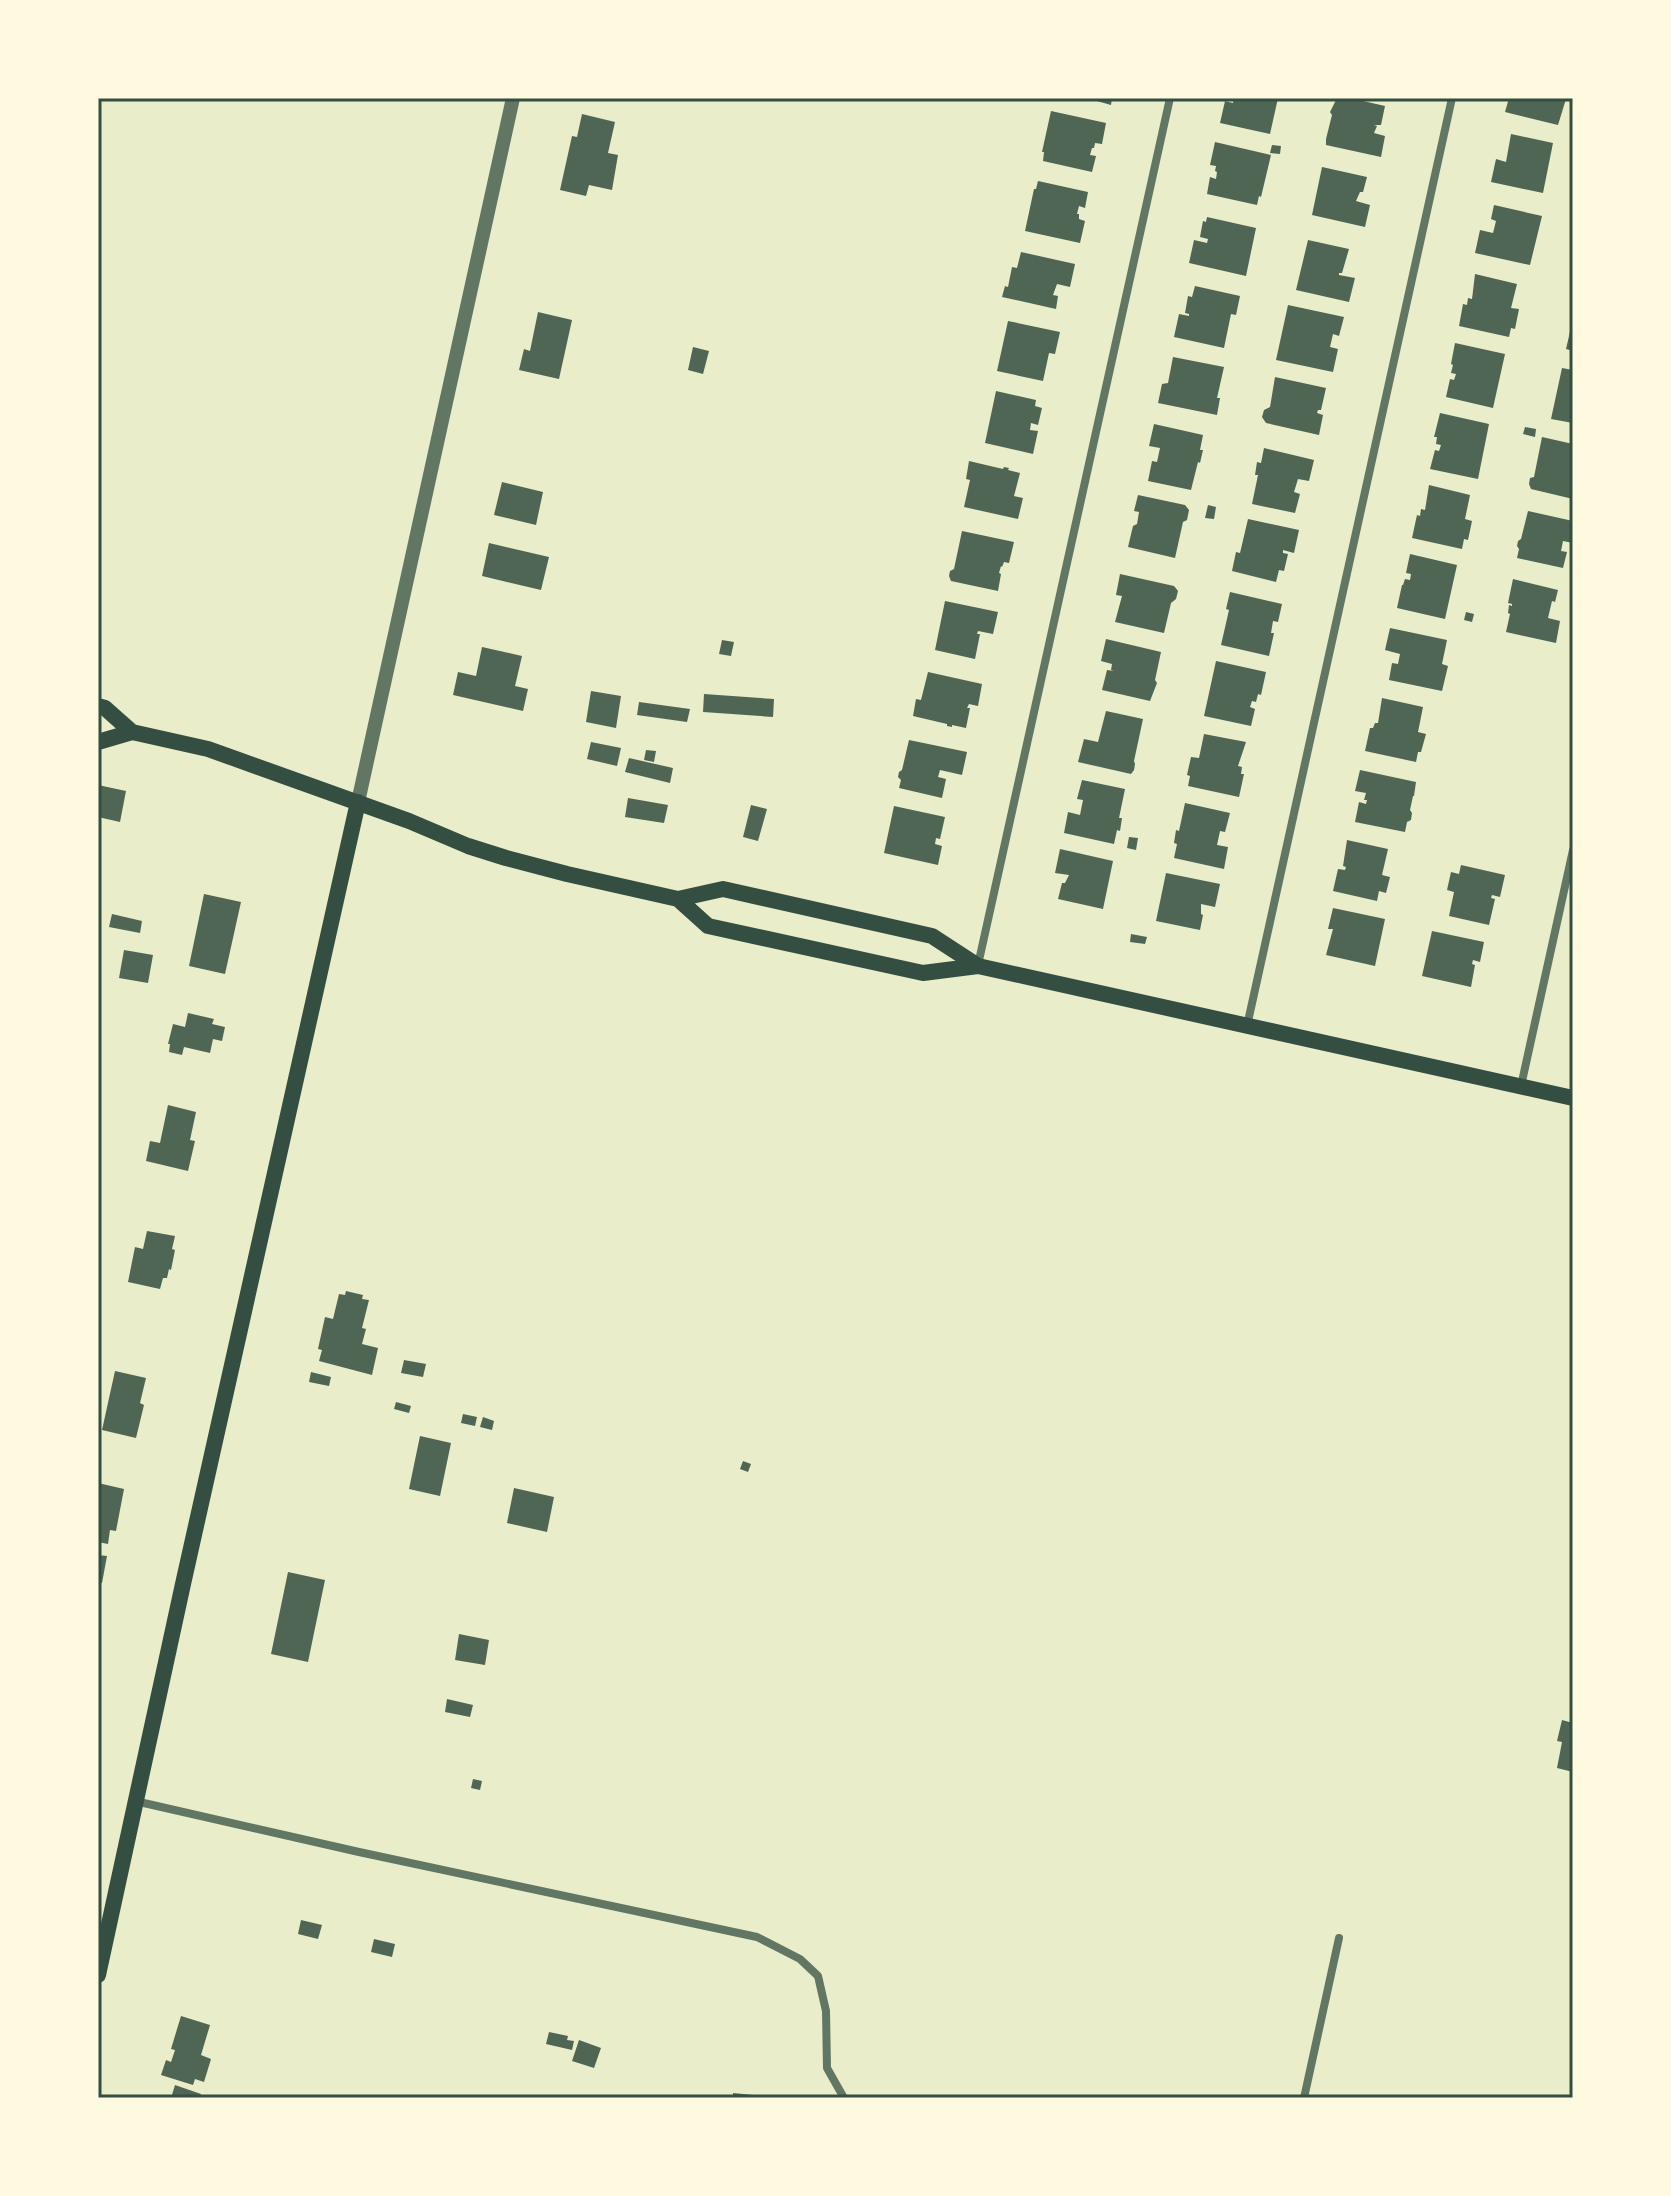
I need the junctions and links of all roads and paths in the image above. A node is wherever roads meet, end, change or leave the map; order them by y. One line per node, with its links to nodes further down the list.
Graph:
1 (513, 98): 7 (street)
2 (1170, 98): 10 (street)
3 (1452, 98): 11 (street)
4 (98, 706): 5 (main road)
5 (132, 732): 6 (main road); 7 (main road)
6 (98, 742)
7 (358, 802): 9 (main road); 14 (main road)
8 (1573, 850): 12 (street)
9 (678, 899): 10 (main road); 10 (main road)
10 (978, 966): 11 (main road)
11 (1247, 1026): 12 (main road)
12 (1521, 1086): 13 (main road)
13 (1573, 1098)
14 (135, 1801): 16 (main road); 17 (street)
15 (1339, 1938): 18 (street)
16 (98, 1975)
17 (844, 2098)
18 (1304, 2098)

